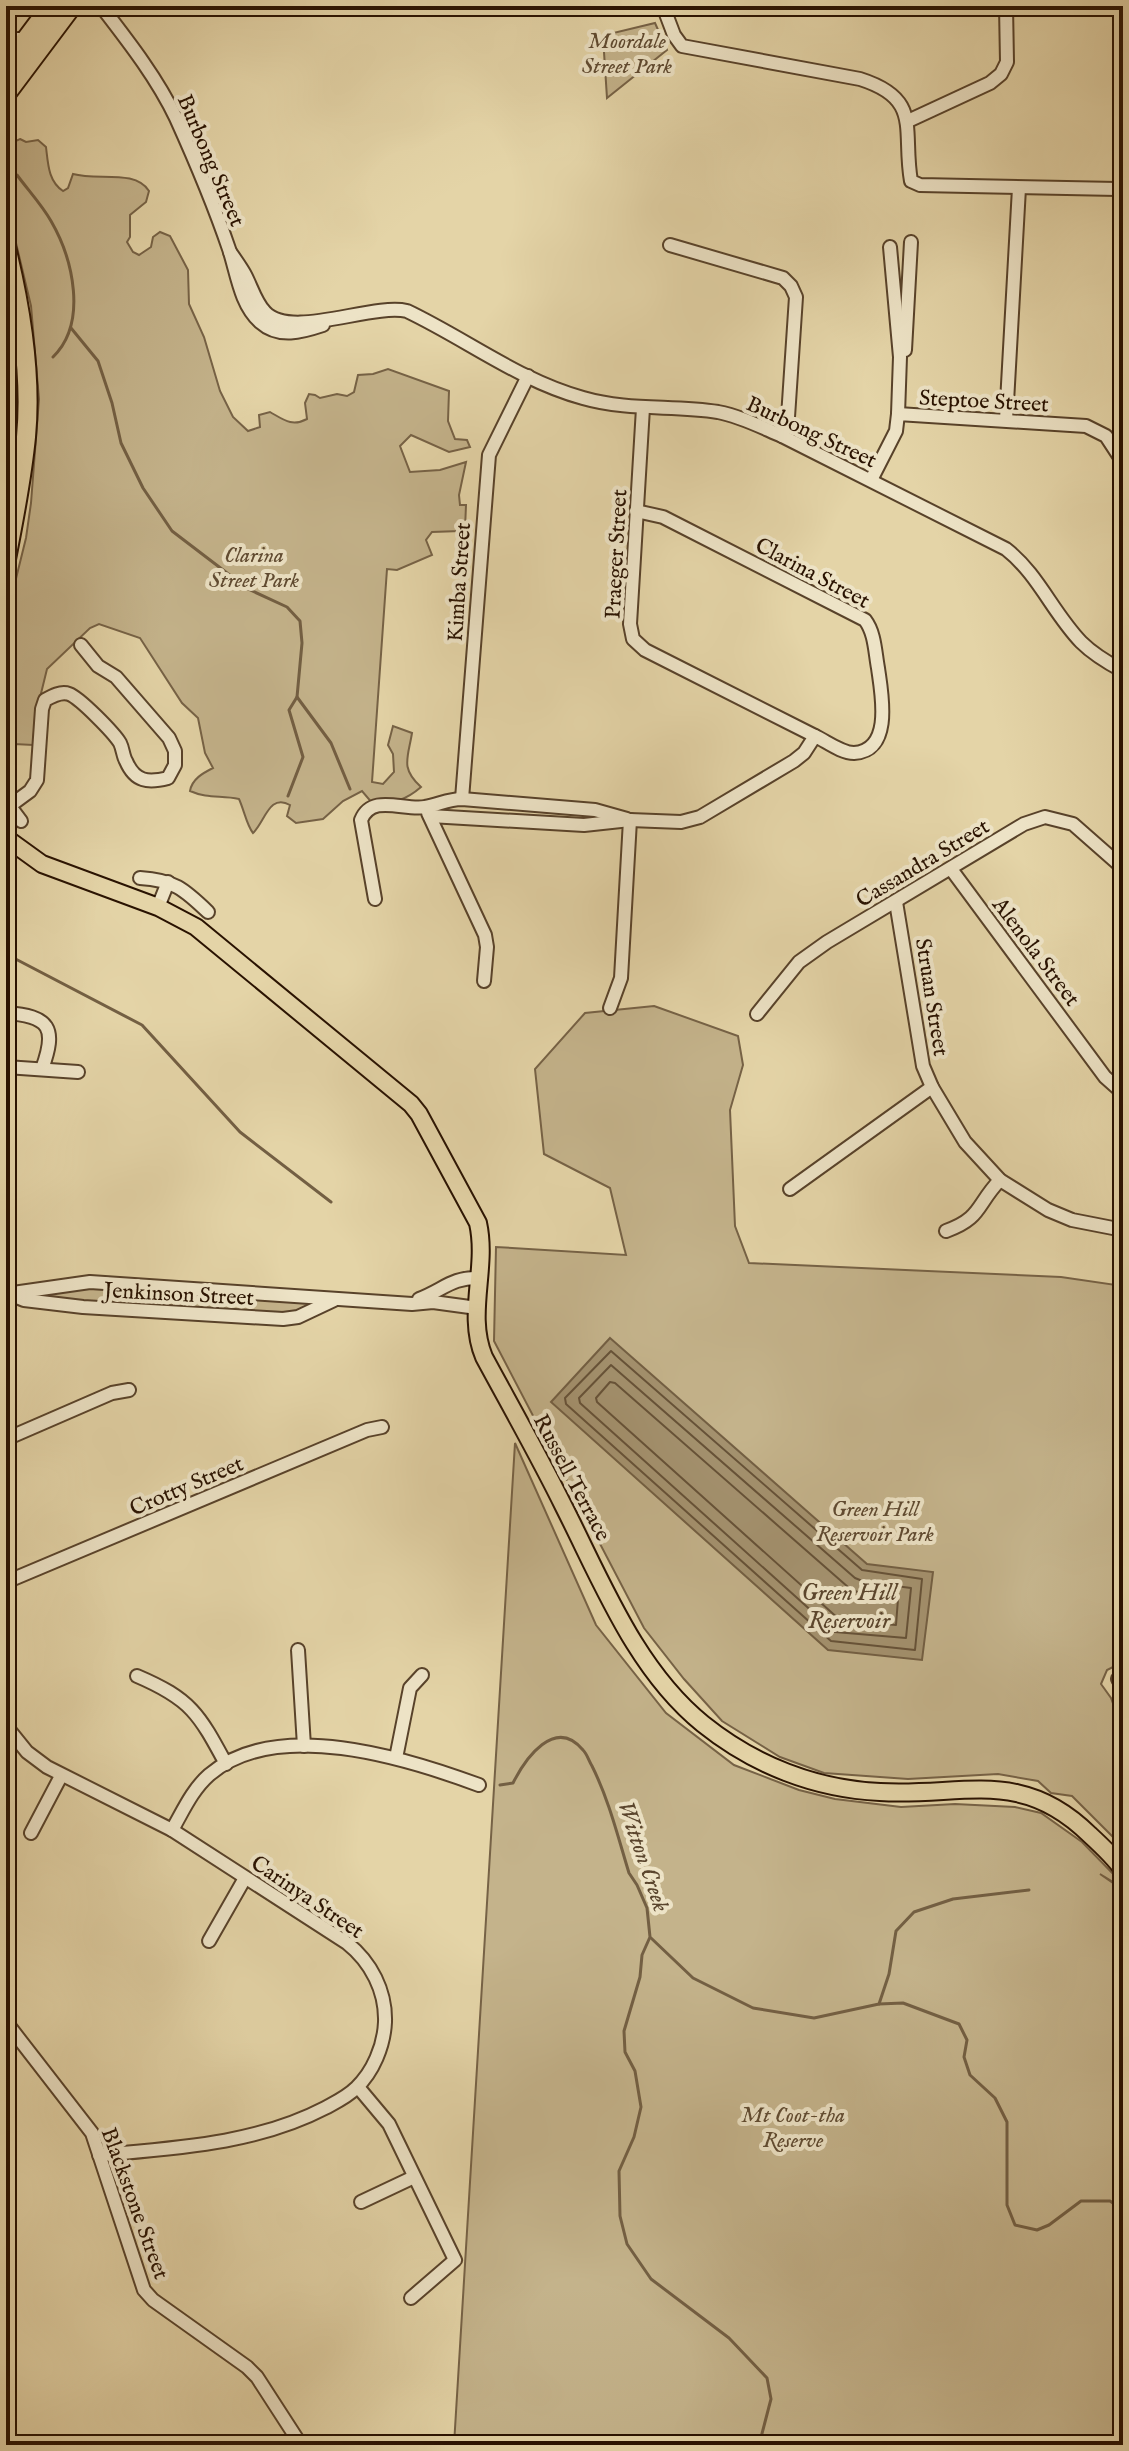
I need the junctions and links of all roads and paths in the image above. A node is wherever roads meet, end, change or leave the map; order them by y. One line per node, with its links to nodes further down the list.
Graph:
1 (51, 6): 7 (highway)
2 (72, 6): 8 (highway)
3 (101, 6): 19 (street, Burbong Street)
4 (663, 6): 10 (street)
5 (1006, 6): 10 (street)
6 (6, 39): 7 (street)
7 (26, 39): 8 (highway)
8 (9, 80): 9 (highway)
9 (6, 108)
10 (908, 121): 11 (street)
11 (1019, 188): 12 (street); 22 (street)
12 (1123, 192)
13 (911, 242): 18 (street)
14 (670, 245): 23 (street)
15 (6, 247): 25 (highway)
16 (890, 247): 18 (street)
17 (6, 295): 25 (highway)
18 (900, 369): 21 (street)
19 (528, 376): 20 (street, Burbong Street); 32 (street, Kimba Street)
20 (643, 408): 23 (street, Burbong Street); 27 (street, Praeger Street)
21 (898, 414): 22 (street, Steptoe Street); 26 (street, Steptoe Street)
22 (1006, 420): 24 (street, Steptoe Street)
23 (782, 436): 26 (street, Burbong Street)
24 (1123, 462)
25 (21, 474): 28 (highway)
26 (871, 480): 30 (street, Burbong Street)
27 (636, 511): 31 (street, Praeger Street); 31 (street, Clarina Street)
28 (6, 559)
29 (81, 645): 33 (street)
30 (1123, 671)
31 (815, 736): 35 (street)
32 (462, 799): 34 (street); 35 (street)
33 (8, 803): 36 (street)
34 (427, 812): 35 (street); 42 (street); 46 (street)
35 (630, 820): 47 (street)
36 (21, 821)
37 (6, 838): 44 (main road, Russell Terrace)
38 (1123, 868): 39 (street, Cassandra Street)
39 (951, 869): 43 (street, Cassandra Street); 54 (street, Alenola Street)
40 (140, 878): 41 (street)
41 (168, 882): 44 (street); 45 (street)
42 (375, 899)
43 (896, 902): 49 (street, Cassandra Street); 53 (street, Struan Street)
44 (158, 907): 59 (main road, Russell Terrace)
45 (208, 912)
46 (484, 981)
47 (610, 1008)
48 (6, 1013): 51 (street)
49 (757, 1014)
50 (6, 1067): 51 (street)
51 (42, 1069): 52 (street)
52 (78, 1072)
53 (932, 1087): 55 (street, Struan Street); 56 (street)
54 (1123, 1093)
55 (1000, 1180): 57 (street, Struan Street); 58 (street)
56 (790, 1189)
57 (1123, 1230)
58 (946, 1231)
59 (479, 1278): 62 (street, Jenkinson Street); 63 (main road, Russell Terrace)
60 (8, 1295): 61 (street, Jenkinson Street); 61 (street, Jenkinson Street)
61 (341, 1299): 62 (street, Jenkinson Street)
62 (396, 1303): 63 (street, Jenkinson Street)
63 (477, 1308): 79 (main road, Russell Terrace)
64 (129, 1390): 66 (street)
65 (382, 1427): 67 (street, Crotty Street)
66 (6, 1439)
67 (6, 1582)
68 (298, 1650): 72 (street)
69 (422, 1675): 73 (street)
70 (137, 1676): 74 (street)
71 (6, 1726): 75 (street, Carinya Street)
72 (304, 1746): 73 (street); 74 (street)
73 (396, 1758): 76 (street)
74 (226, 1764): 77 (street)
75 (61, 1776): 77 (street, Carinya Street); 78 (street)
76 (479, 1785)
77 (172, 1830): 80 (street, Carinya Street)
78 (31, 1833)
79 (1122, 1868)
80 (245, 1878): 81 (street); 83 (street, Carinya Street)
81 (209, 1941)
82 (8, 2026): 84 (street, Blackstone Street)
83 (358, 2087): 84 (street, Carinya Street); 85 (street)
84 (99, 2155): 88 (street, Blackstone Street)
85 (414, 2177): 86 (street); 87 (street)
86 (361, 2202)
87 (411, 2298)
88 (301, 2445)

